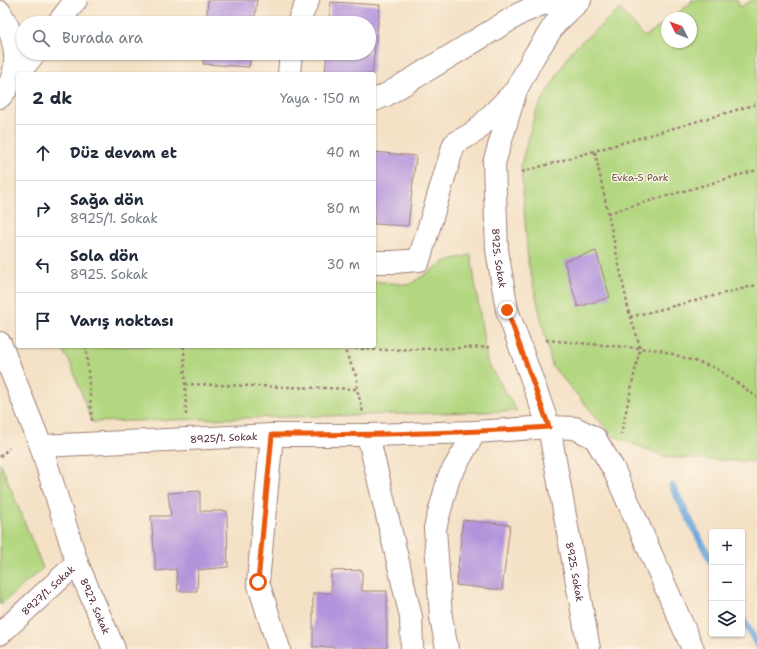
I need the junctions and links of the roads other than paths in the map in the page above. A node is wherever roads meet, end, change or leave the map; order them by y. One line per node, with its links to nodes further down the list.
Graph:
1 (76, 0): 6 (street)
2 (308, 0): 7 (street)
3 (577, 0): 15 (street)
4 (580, 0): 13 (street, 8925. Sokak)
5 (0, 12): 14 (street)
6 (63, 16)
7 (301, 16)
8 (29, 60): 10 (street)
9 (291, 60): 11 (street)
10 (20, 72)
11 (290, 72)
12 (16, 77): 14 (street)
13 (516, 90): 16 (street); 19 (street, 8925. Sokak)
14 (2, 95)
15 (376, 99)
16 (376, 262)
17 (0, 343): 22 (street, 8927. Sokak)
18 (366, 425): 20 (street, 8925/1. Sokak); 21 (street, 8925/1. Sokak); 27 (street)
19 (549, 427): 20 (street, 8925/1. Sokak); 29 (street, 8925. Sokak); 30 (street, 8925/1. Sokak)
20 (475, 432): 28 (street)
21 (272, 435): 22 (street, 8925/1. Sokak); 26 (street)
22 (41, 446): 23 (street, 8927. Sokak)
23 (77, 562): 24 (street, 8927/1. Sokak); 25 (street, 8927. Sokak)
24 (0, 634)
25 (114, 649)
26 (279, 649)
27 (412, 649)
28 (447, 649)
29 (589, 649)
30 (693, 649)

